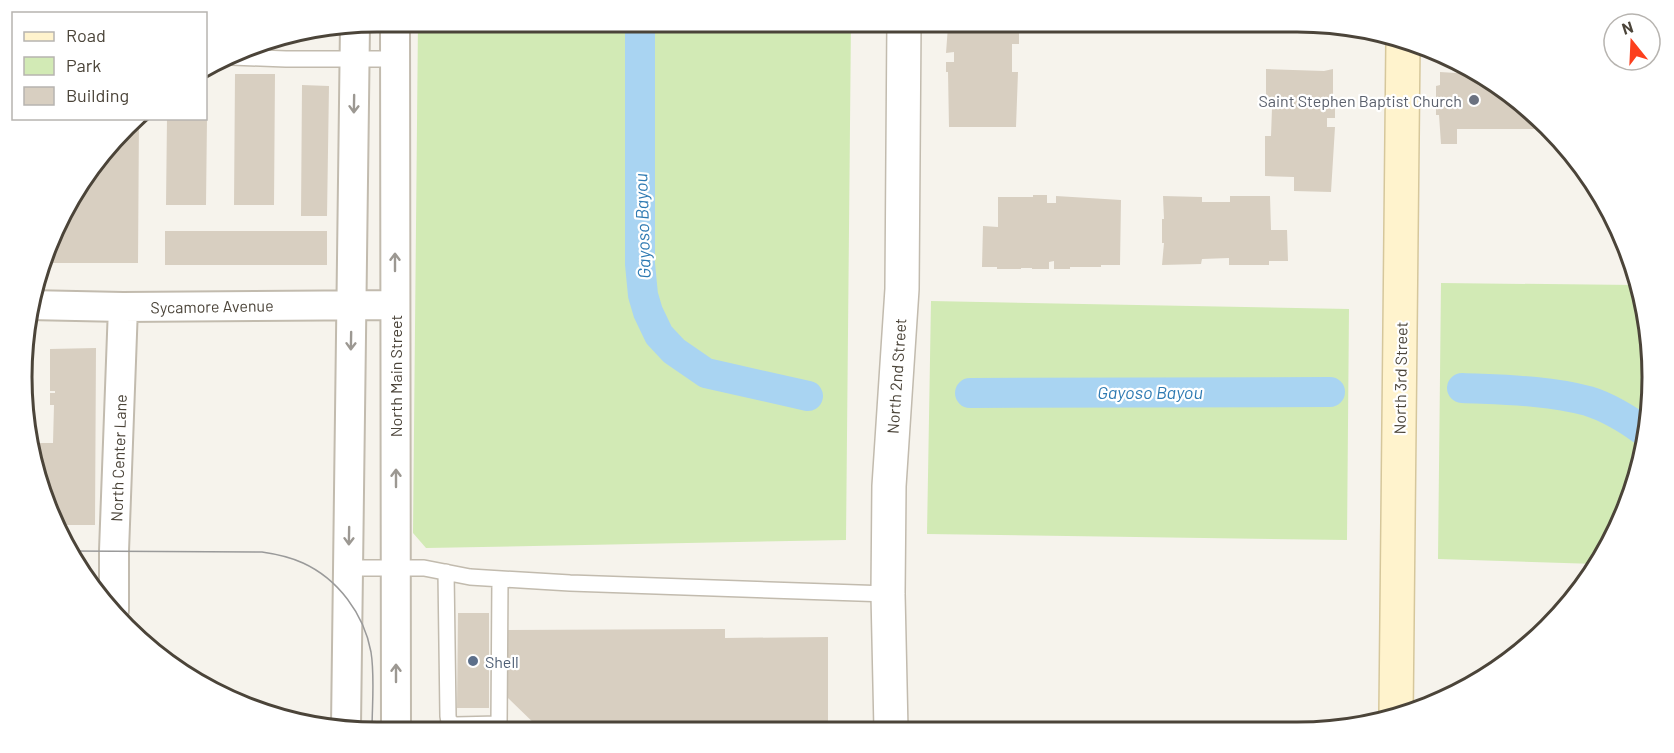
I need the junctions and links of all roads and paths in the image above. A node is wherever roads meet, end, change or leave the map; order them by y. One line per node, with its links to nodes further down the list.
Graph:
1 (355, 32): 6 (street)
2 (394, 32): 7 (street, North Main Street)
3 (904, 32): 16 (street, North 2nd Street)
4 (1403, 48): 18 (main road, North 3rd Street)
5 (245, 57): 6 (lane)
6 (355, 59): 7 (lane); 9 (street, one-way to 9)
7 (395, 59): 10 (street, North Main Street, one-way to 7)
8 (39, 305): 11 (street, Sycamore Avenue)
9 (352, 305): 10 (street, Sycamore Avenue); 11 (street, Sycamore Avenue); 12 (street, one-way to 12)
10 (395, 305): 13 (street, North Main Street, one-way to 10)
11 (123, 307): 17 (street, North Center Lane)
12 (348, 568): 13 (lane); 19 (street)
13 (396, 568): 14 (lane); 20 (street, North Main Street, one-way to 13)
14 (446, 572): 15 (lane); 21 (lane)
15 (500, 579): 16 (lane); 22 (lane)
16 (888, 594): 23 (street, North 2nd Street)
17 (112, 598)
18 (1396, 707)
19 (346, 720)
20 (396, 722)
21 (449, 722)
22 (500, 722)
23 (891, 722)

